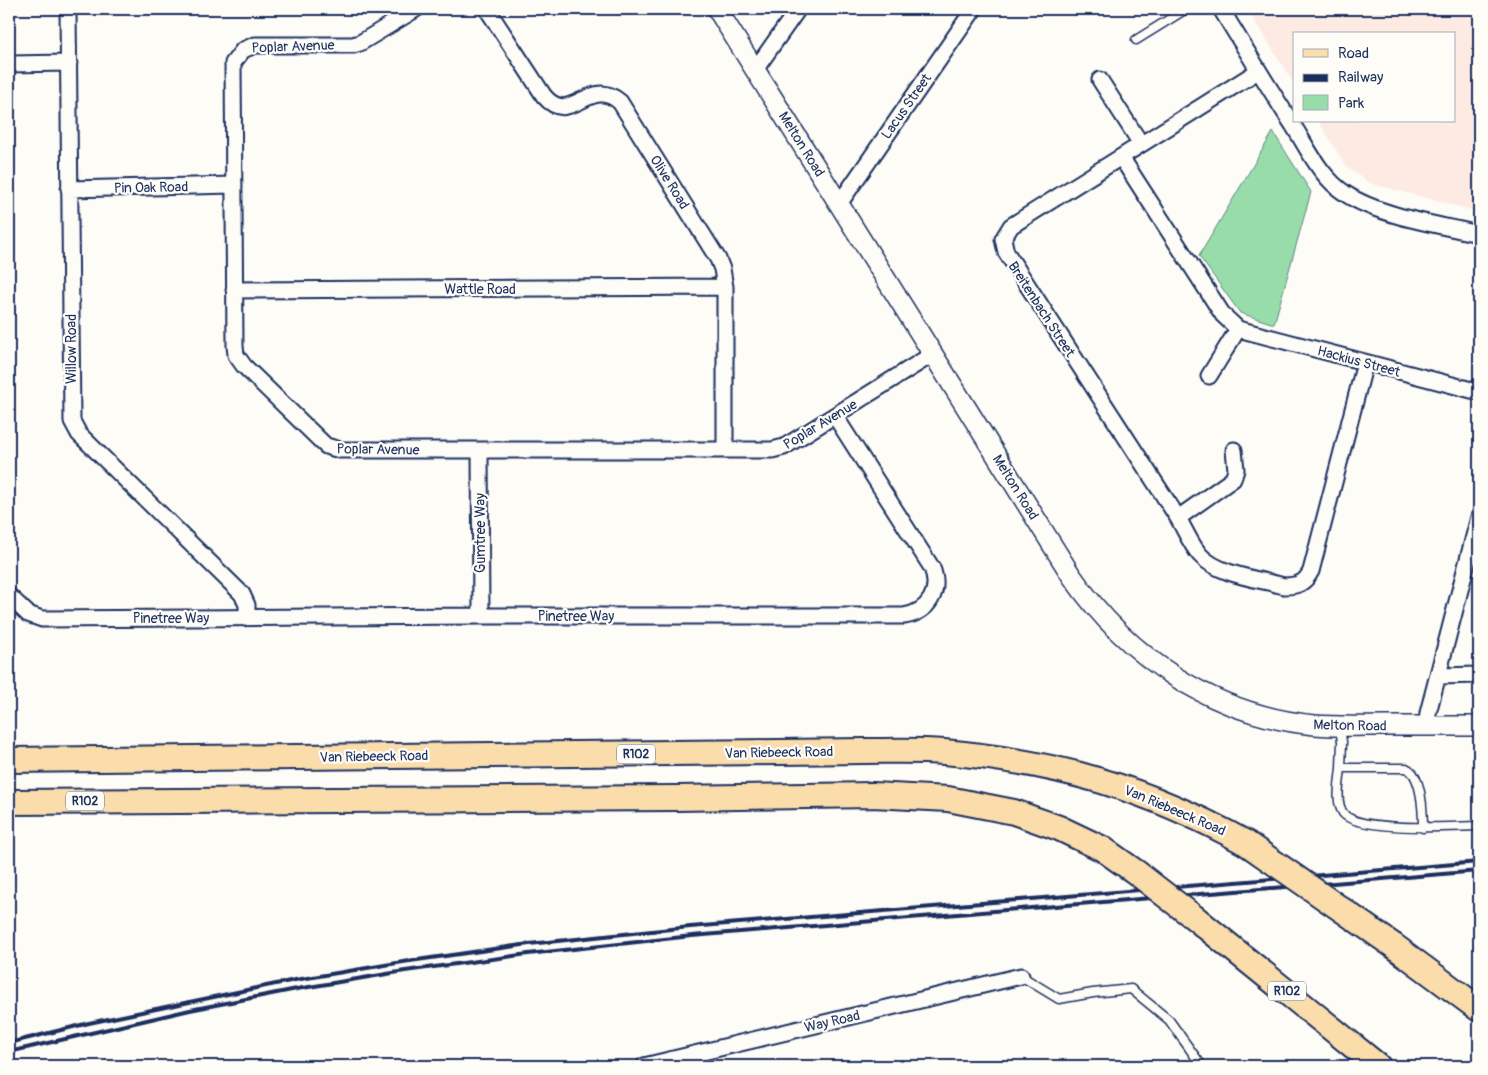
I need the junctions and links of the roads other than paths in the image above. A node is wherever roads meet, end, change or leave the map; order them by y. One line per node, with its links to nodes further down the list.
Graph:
1 (68, 9): 10 (street, Willow Road)
2 (416, 9): 17 (street, Poplar Avenue)
3 (487, 9): 21 (street, Olive Road)
4 (717, 9): 12 (street, Melton Road)
5 (798, 9): 12 (street)
6 (974, 9): 19 (street, Lacus Street)
7 (1186, 9): 9 (lane)
8 (1221, 9): 13 (street)
9 (1136, 40)
10 (69, 63): 11 (street); 18 (street, Willow Road)
11 (9, 64)
12 (755, 70): 19 (street, Melton Road)
13 (1258, 70): 15 (street, Breitenbach Street); 20 (street)
14 (1100, 80): 15 (street)
15 (1141, 144): 16 (street, Breitenbach Street)
16 (1121, 157): 23 (street); 33 (street, Breitenbach Street)
17 (234, 185): 18 (street, Pin Oak Road); 22 (street, Poplar Avenue)
18 (69, 189): 36 (street, Willow Road)
19 (839, 204): 24 (street, Melton Road)
20 (1479, 234)
21 (725, 287): 22 (street, Wattle Road); 30 (street, Olive Road)
22 (234, 290): 29 (street, Poplar Avenue)
23 (1238, 329): 25 (street, Hackius Street); 26 (street)
24 (933, 354): 28 (street, Poplar Avenue); 41 (street, Melton Road)
25 (1365, 363): 27 (street, Hackius Street); 33 (street, Breitenbach Street)
26 (1209, 376)
27 (1479, 392)
28 (835, 416): 30 (street, Poplar Avenue); 35 (street, Pinetree Way)
29 (480, 450): 30 (street, Poplar Avenue); 35 (street, Gumtree Way)
30 (725, 450)
31 (1234, 450): 33 (street)
32 (1479, 517): 37 (street)
33 (1178, 518)
34 (9, 596): 36 (street, Pinetree Way)
35 (481, 616): 36 (street, Pinetree Way)
36 (247, 617)
37 (1438, 676): 38 (street); 39 (street)
38 (1479, 676)
39 (1427, 726): 40 (street, Melton Road); 41 (street, Melton Road)
40 (1479, 726)
41 (1340, 727): 43 (lane)
42 (9, 760): 48 (main road, Van Riebeeck Road / R102, bridge)
43 (1341, 768): 46 (lane); 46 (lane)
44 (9, 802): 51 (main road, R102, bridge)
45 (1479, 826): 46 (lane)
46 (1423, 828)
47 (1021, 976): 49 (street, Way Road); 50 (lane)
48 (1479, 1009)
49 (644, 1066)
50 (1202, 1066)
51 (1378, 1066)

